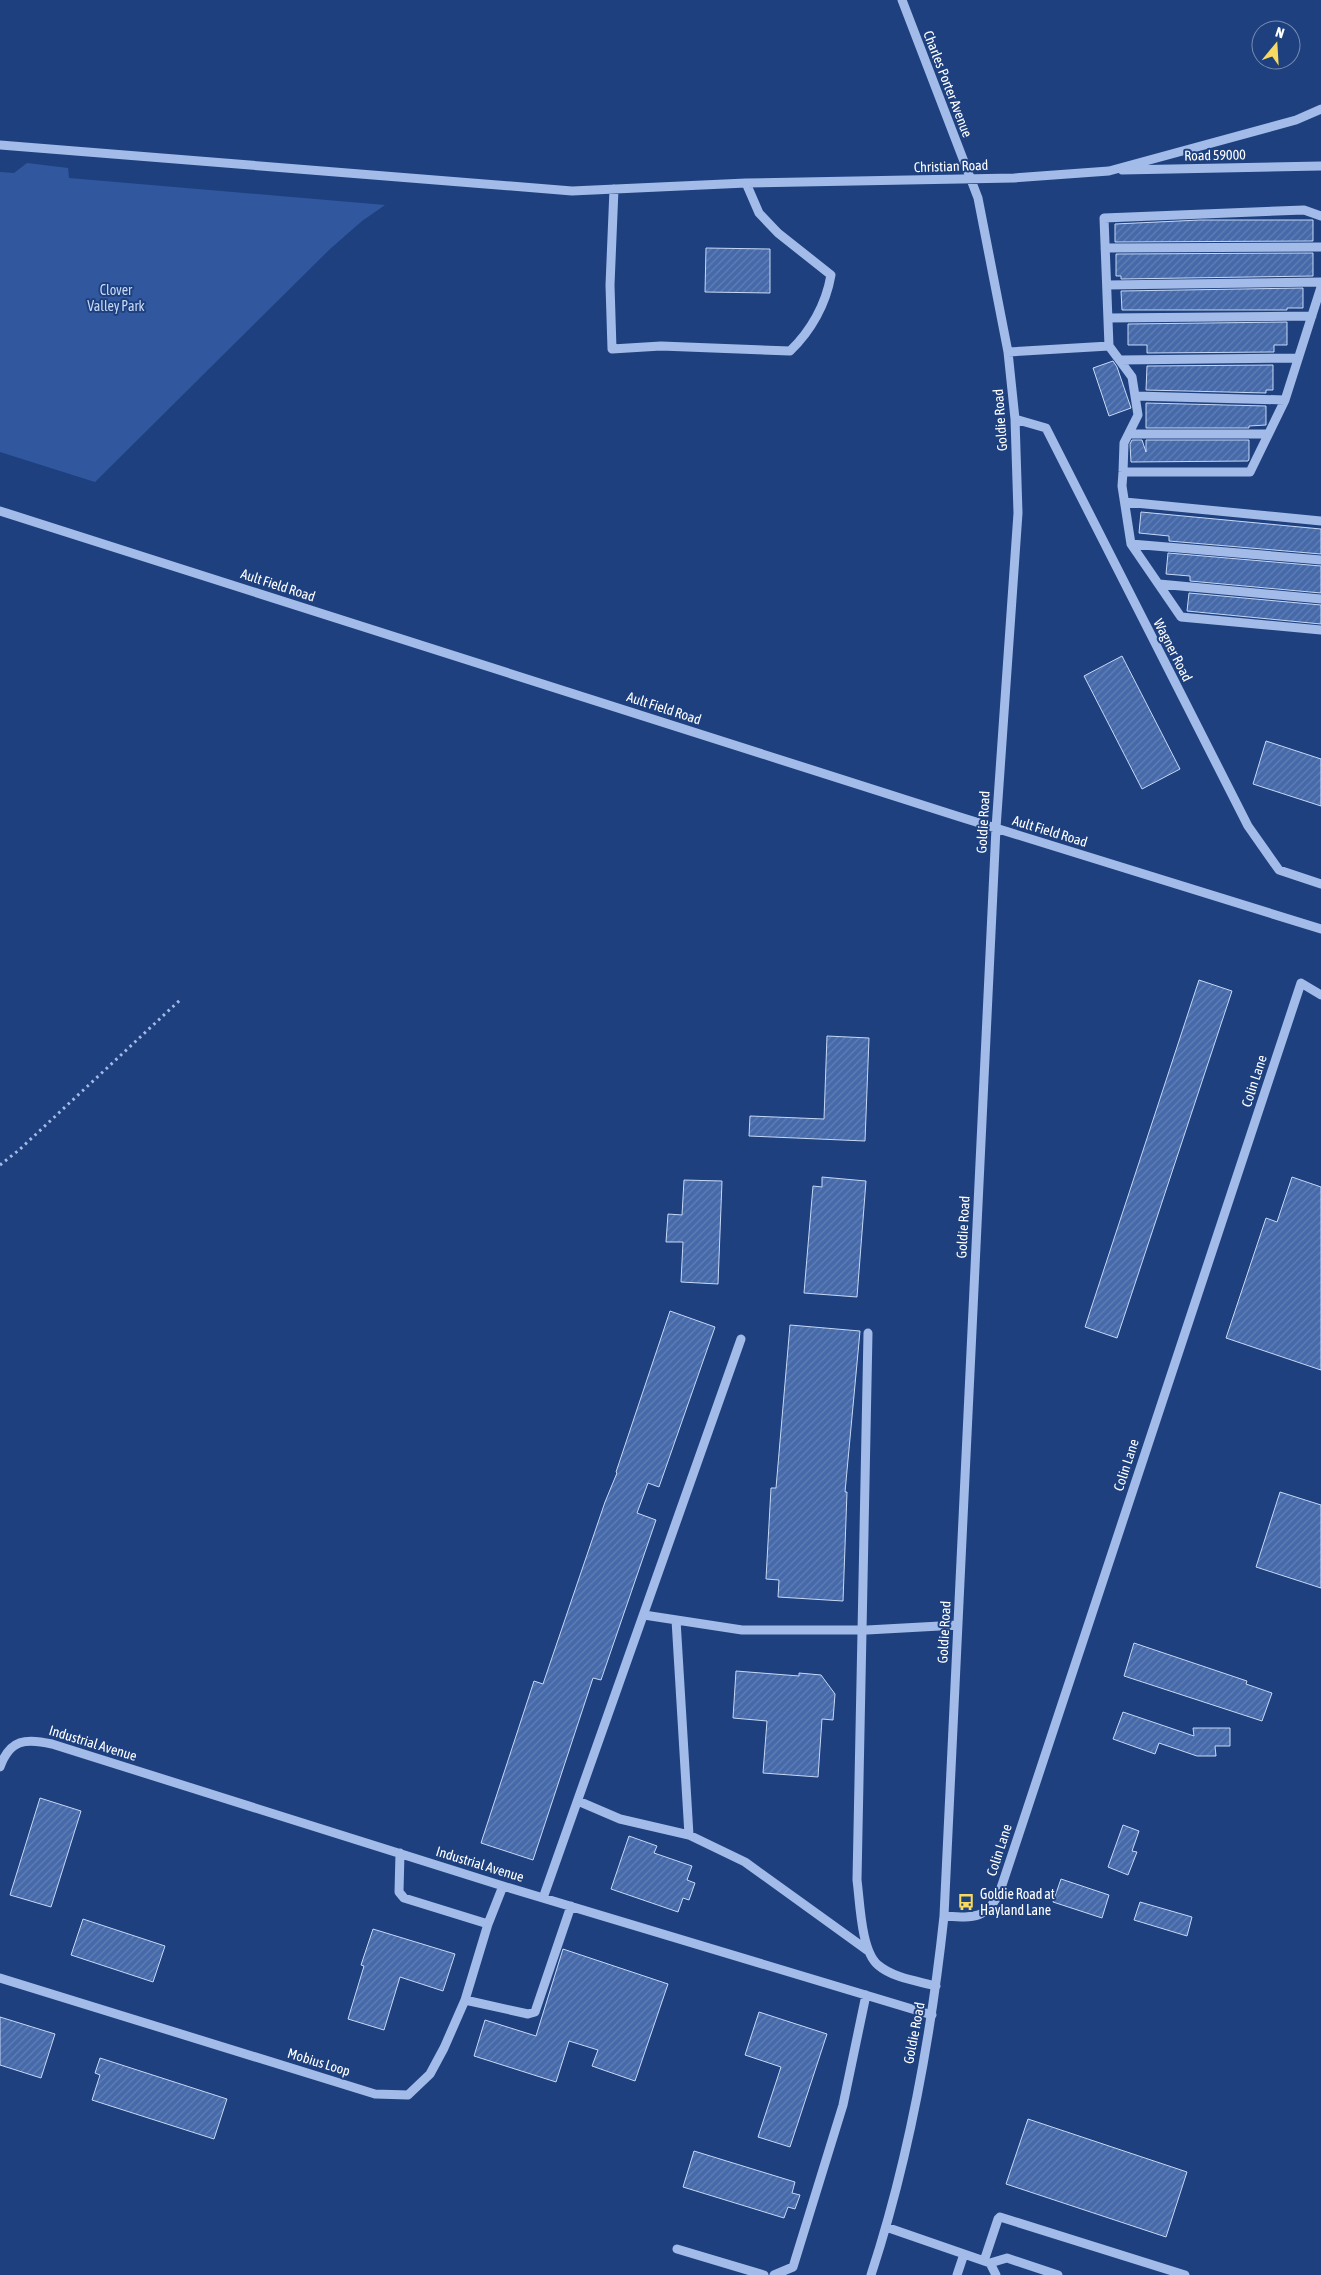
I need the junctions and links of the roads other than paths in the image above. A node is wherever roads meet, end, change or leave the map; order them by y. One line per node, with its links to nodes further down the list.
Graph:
1 (902, 0): 6 (street, Charles Porter Avenue)
2 (1321, 109): 5 (street, Christian Road)
3 (0, 145): 8 (street, Christian Road)
4 (1321, 166): 5 (street, Road 59000)
5 (1109, 171): 6 (street, Christian Road)
6 (970, 178): 7 (street, Christian Road); 18 (street, Goldie Road)
7 (746, 183): 8 (street, Christian Road); 8 (street)
8 (614, 189)
9 (1321, 216): 11 (street)
10 (1321, 247): 11 (street)
11 (1106, 248): 13 (street)
12 (1321, 282): 13 (street)
13 (1107, 285): 16 (street)
14 (1321, 287): 15 (street)
15 (1312, 316): 16 (street); 19 (street)
16 (1108, 318): 17 (street)
17 (1109, 346): 18 (street); 20 (street)
18 (1008, 352): 23 (street, Goldie Road)
19 (1298, 358): 20 (street); 22 (street)
20 (1120, 360): 21 (street)
21 (1135, 396): 22 (street); 24 (street)
22 (1285, 400): 25 (street)
23 (1015, 419): 35 (street, Goldie Road); 36 (street, Wagner Road)
24 (1129, 434): 25 (street); 26 (street)
25 (1268, 434): 26 (street)
26 (1123, 472): 27 (street)
27 (1124, 502): 29 (street); 30 (street)
28 (0, 511): 35 (street, Ault Field Road)
29 (1321, 521)
30 (1131, 544): 31 (street); 32 (street)
31 (1321, 560)
32 (1159, 584): 33 (street); 34 (street)
33 (1321, 599)
34 (1321, 630)
35 (996, 828): 37 (street, Ault Field Road); 43 (street, Goldie Road)
36 (1321, 884)
37 (1321, 927)
38 (1321, 996): 52 (street, Colin Lane)
39 (868, 1333): 44 (street)
40 (741, 1339): 41 (street)
41 (644, 1615): 42 (street); 46 (street)
42 (676, 1620): 44 (street); 47 (street)
43 (958, 1625): 44 (street); 52 (street, Goldie Road)
44 (862, 1630): 54 (street)
45 (0, 1767): 48 (street, Industrial Avenue)
46 (578, 1801): 47 (street); 50 (street)
47 (689, 1835): 54 (street)
48 (400, 1854): 49 (street, Industrial Avenue); 53 (street)
49 (504, 1886): 50 (street, Industrial Avenue); 53 (street, Mobius Loop)
50 (543, 1898): 51 (street, Industrial Avenue)
51 (571, 1906): 57 (street, Industrial Avenue); 58 (street)
52 (944, 1916): 56 (street, Goldie Road)
53 (488, 1924): 58 (street, Mobius Loop)
54 (867, 1950): 56 (street)
55 (0, 1978): 58 (street, Mobius Loop)
56 (936, 1986): 59 (street, Goldie Road)
57 (866, 1995): 59 (street, Industrial Avenue); 65 (street)
58 (464, 2000)
59 (932, 2015): 60 (street, Goldie Road)
60 (886, 2227): 62 (street); 66 (street, Goldie Road)
61 (677, 2250): 64 (street)
62 (964, 2254): 63 (street); 67 (street)
63 (987, 2262): 68 (street); 69 (street); 70 (street)
64 (764, 2275)
65 (774, 2275)
66 (871, 2275)
67 (957, 2275)
68 (996, 2275)
69 (1058, 2275)
70 (1185, 2275)

